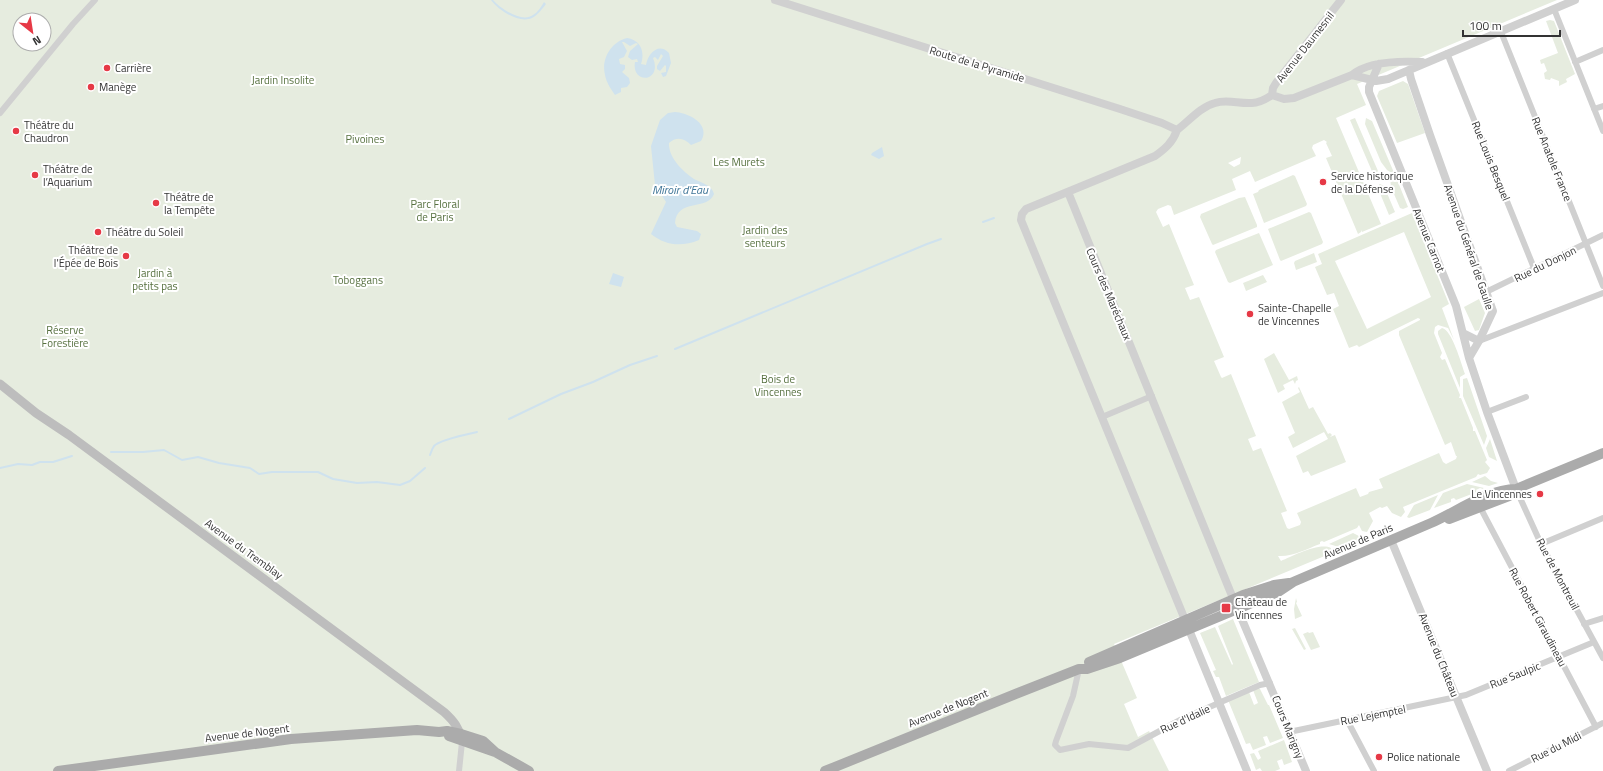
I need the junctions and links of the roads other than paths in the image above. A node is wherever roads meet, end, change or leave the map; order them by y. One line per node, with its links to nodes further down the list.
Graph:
1 (95, 0): 18 (street)
2 (775, 0): 19 (street, Route de la Pyramide)
3 (1341, 0): 15 (street, Avenue Daumesnil)
4 (1575, 0): 5 (street)
5 (1554, 9): 6 (street); 10 (street)
6 (1501, 32): 8 (street); 23 (street, Rue Anatole France)
7 (1603, 50): 10 (street)
8 (1447, 53): 9 (street); 24 (street, Rue Louis Besquel)
9 (1425, 62): 11 (street); 12 (street)
10 (1575, 62): 17 (street)
11 (1378, 64): 13 (street); 14 (street)
12 (1409, 70): 14 (street); 26 (street, Avenue du Général de Gaulle)
13 (1352, 75): 14 (street); 15 (street)
14 (1371, 80): 28 (street, Avenue Carnot)
15 (1272, 95): 19 (street)
16 (1603, 106): 17 (street)
17 (1594, 109): 20 (street)
18 (0, 113)
19 (1177, 130): 21 (street)
20 (1603, 131)
21 (1068, 192): 32 (street, Cours des Maréchaux); 35 (street)
22 (1603, 235): 23 (street, Rue du Donjon)
23 (1586, 244): 24 (street, Rue du Donjon); 25 (street, Rue Anatole France)
24 (1534, 268): 26 (street, Rue du Donjon)
25 (1603, 286)
26 (1486, 292): 29 (street, Avenue du Général de Gaulle)
27 (1603, 293): 29 (street)
28 (1463, 333): 29 (street); 30 (street, Avenue Carnot)
29 (1479, 341): 30 (street, Avenue du Général de Gaulle)
30 (1469, 358): 34 (street)
31 (0, 384): 54 (main road, Avenue du Tremblay)
32 (1152, 396): 35 (street); 43 (street, Cours des Maréchaux)
33 (1526, 397): 34 (street)
34 (1487, 412): 37 (street)
35 (1102, 417): 45 (street)
36 (1603, 453): 37 (main road, Avenue de Paris)
37 (1516, 489): 38 (main road, Avenue de Paris); 40 (main road, Avenue de Paris); 42 (street, Rue de Montreuil)
38 (1480, 507): 40 (main road, Avenue de Paris); 48 (street, Rue Robert Giraudineau)
39 (1603, 518): 42 (street)
40 (1433, 522): 41 (main road, Avenue de Paris)
41 (1391, 540): 43 (main road, Avenue de Paris); 52 (street, Avenue du Château)
42 (1541, 544): 46 (street, Rue de Montreuil)
43 (1235, 601): 45 (main road, Avenue de Paris); 51 (street, Cours Marigny)
44 (1603, 618): 46 (street)
45 (1186, 621): 50 (main road, Avenue de Nogent); 53 (street)
46 (1584, 624): 47 (street, Rue de Montreuil)
47 (1594, 642): 48 (street, Rue Saulpic); 49 (street, Rue de Montreuil)
48 (1559, 657): 52 (street, Rue Saulpic); 57 (street, Rue Robert Giraudineau)
49 (1603, 658)
50 (1079, 669): 53 (street, Rue d'Idalie); 65 (main road, Avenue de Nogent)
51 (1270, 683): 53 (street, Cours Marigny); 58 (street, Cours Marigny)
52 (1457, 698): 55 (street, Rue Lejemptel); 69 (street, Avenue du Château)
53 (1220, 703): 66 (street)
54 (453, 720): 59 (main road, Avenue du Tremblay); 60 (main road)
55 (1347, 720): 58 (street, Rue Lejemptel); 68 (street)
56 (1603, 723): 57 (street, Rue du Midi)
57 (1596, 727): 70 (street, Rue du Midi)
58 (1289, 732): 67 (street, Cours Marigny)
59 (461, 738): 60 (main road, Avenue de Nogent); 61 (main road, Avenue de Nogent); 62 (main road, Avenue de Nogent); 63 (street)
60 (483, 741): 61 (main road, Avenue de Nogent)
61 (496, 752): 64 (main road, Avenue de Nogent)
62 (58, 771)
63 (459, 771)
64 (529, 771)
65 (825, 771)
66 (1247, 771)
67 (1306, 771)
68 (1374, 771)
69 (1487, 771)
70 (1509, 771)

